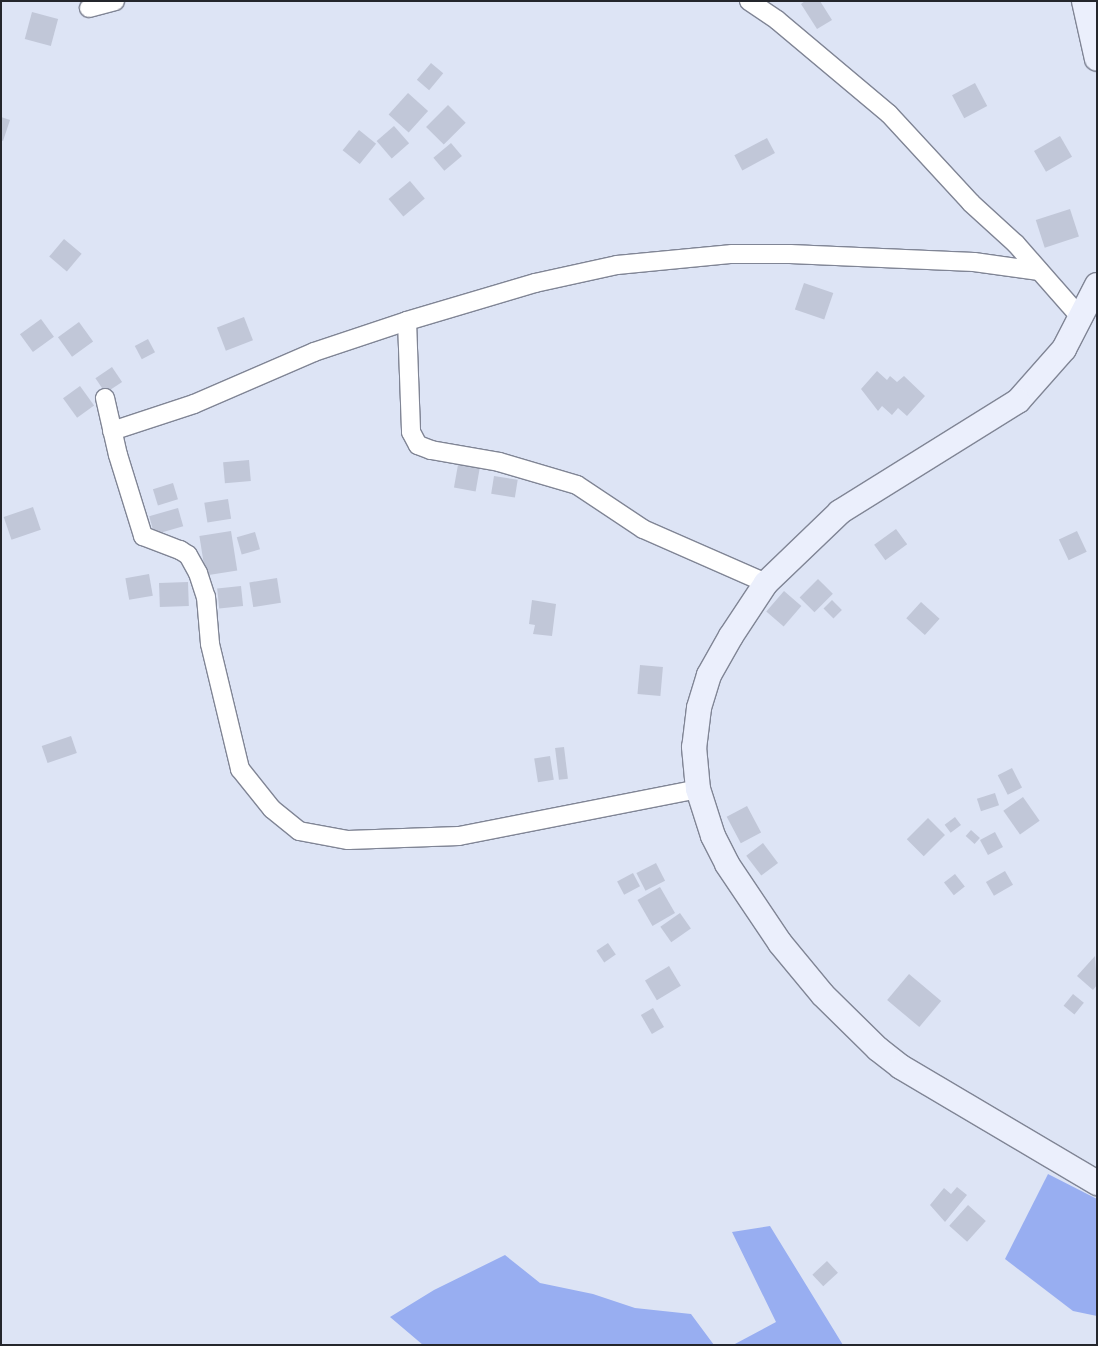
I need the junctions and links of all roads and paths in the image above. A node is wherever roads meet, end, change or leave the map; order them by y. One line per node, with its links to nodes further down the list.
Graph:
1 (115, 1): 4 (street)
2 (749, 1): 6 (street)
3 (1084, 1): 5 (street)
4 (89, 8)
5 (1097, 59)
6 (1039, 271): 8 (street); 9 (street)
7 (1097, 285): 8 (street)
8 (1081, 318): 12 (street)
9 (407, 321): 11 (street); 12 (street)
10 (105, 398): 11 (street)
11 (112, 431): 13 (street)
12 (766, 583): 13 (street)
13 (698, 788): 14 (street)
14 (1097, 1183)

